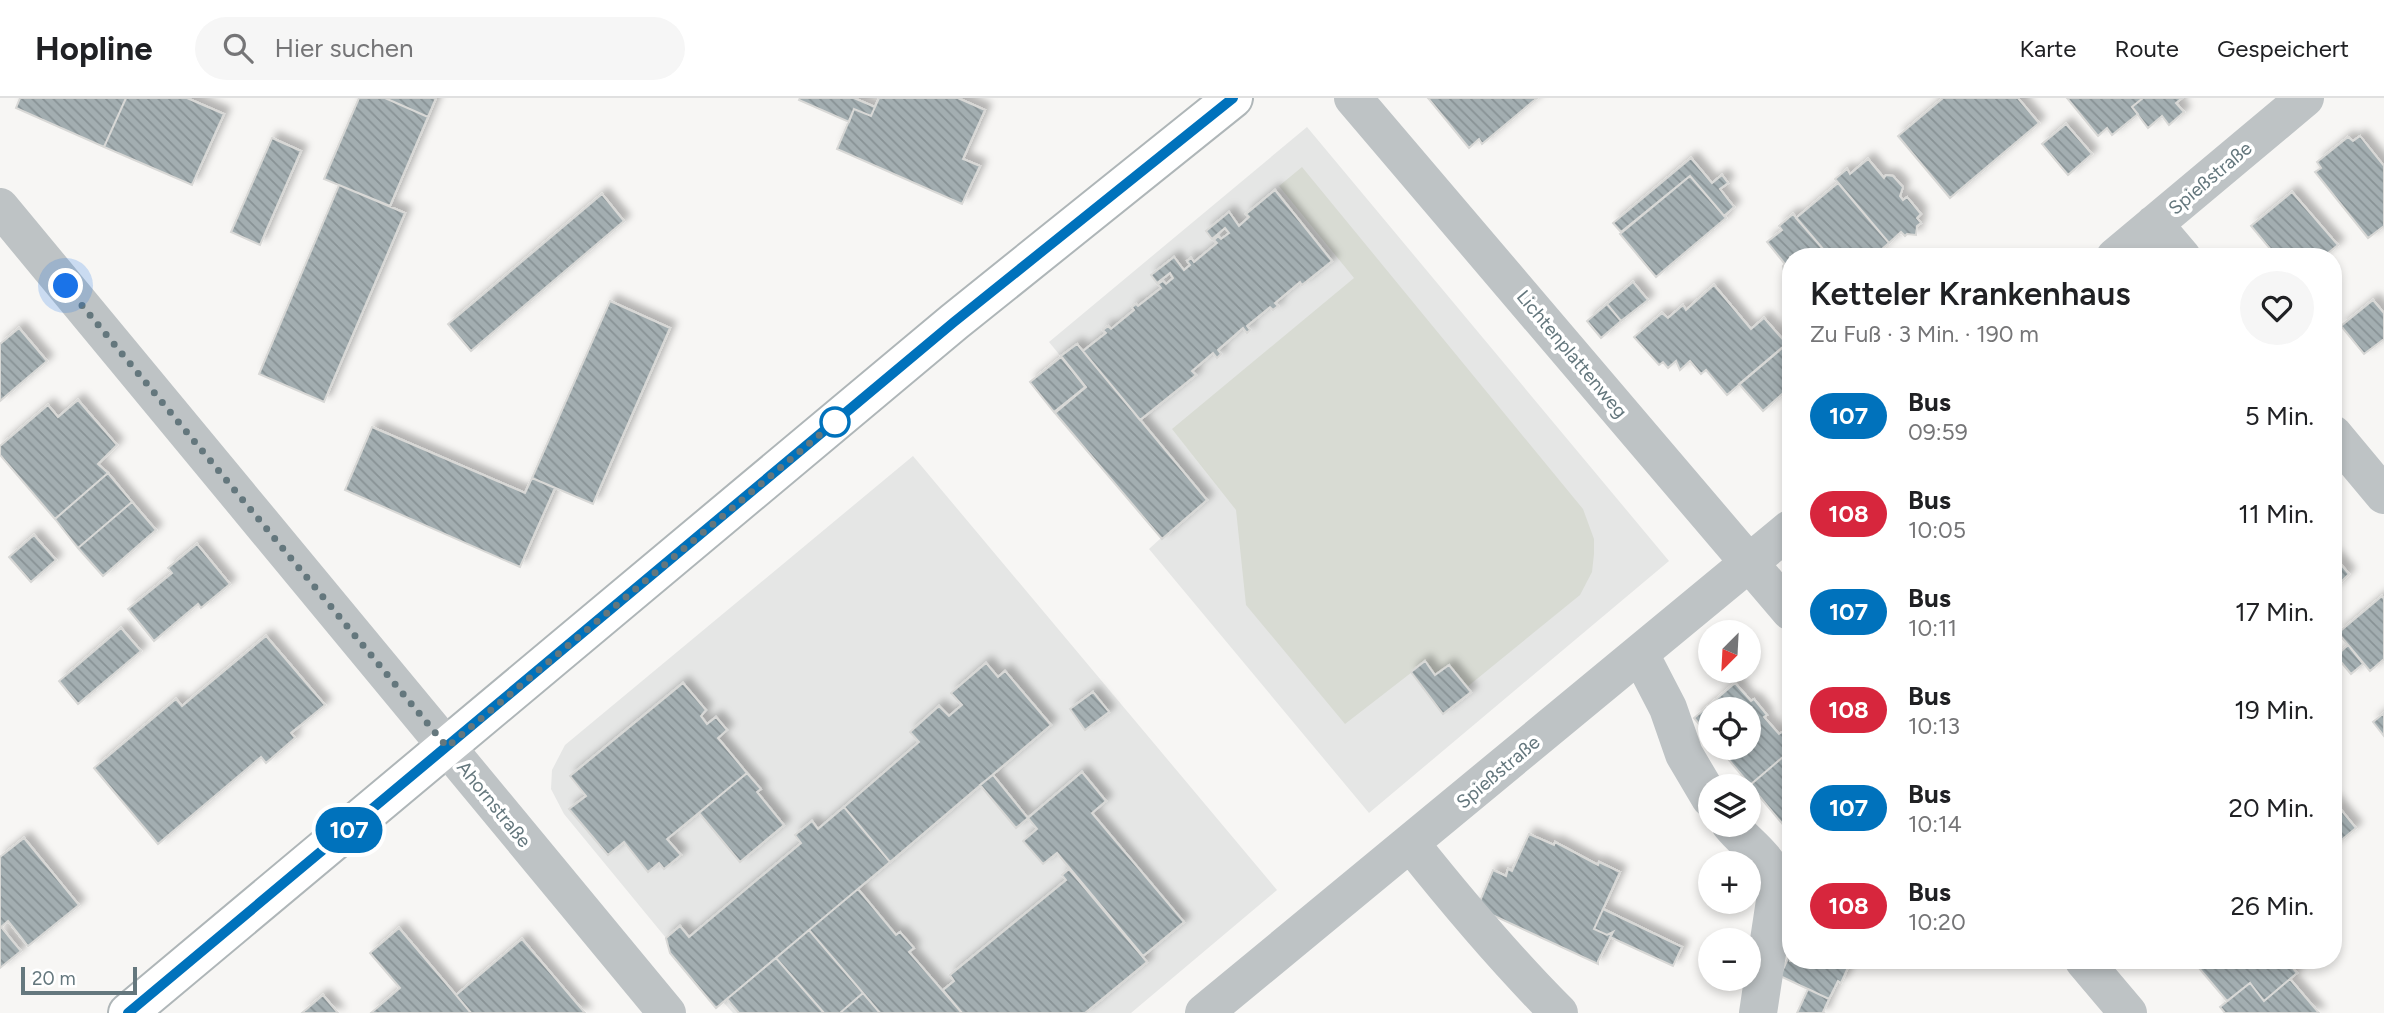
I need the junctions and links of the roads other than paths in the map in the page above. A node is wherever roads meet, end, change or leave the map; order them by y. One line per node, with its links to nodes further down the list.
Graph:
1 (1233, 98): 14 (main road)
2 (1353, 98): 11 (street, Lichtenplattenweg)
3 (2295, 101): 5 (street, Spießstraße)
4 (0, 206): 14 (street, Ahornstraße)
5 (2154, 224): 6 (street, Spießstraße); 7 (street)
6 (2126, 248)
7 (2174, 248)
8 (2342, 445): 9 (street)
9 (2384, 495)
10 (1782, 537): 11 (street, Spießstraße)
11 (1750, 563): 12 (street, Lichtenplattenweg); 13 (street, Spießstraße)
12 (1782, 601)
13 (1640, 654): 15 (street); 17 (street, Spießstraße)
14 (447, 747): 19 (main road); 20 (street, Ahornstraße)
15 (1698, 778)
16 (1743, 837): 23 (street)
17 (1411, 844): 21 (street, Spießstraße); 22 (street)
18 (2091, 969): 24 (street)
19 (128, 1013)
20 (667, 1013)
21 (1204, 1013)
22 (1559, 1013)
23 (1758, 1013)
24 (2128, 1013)

